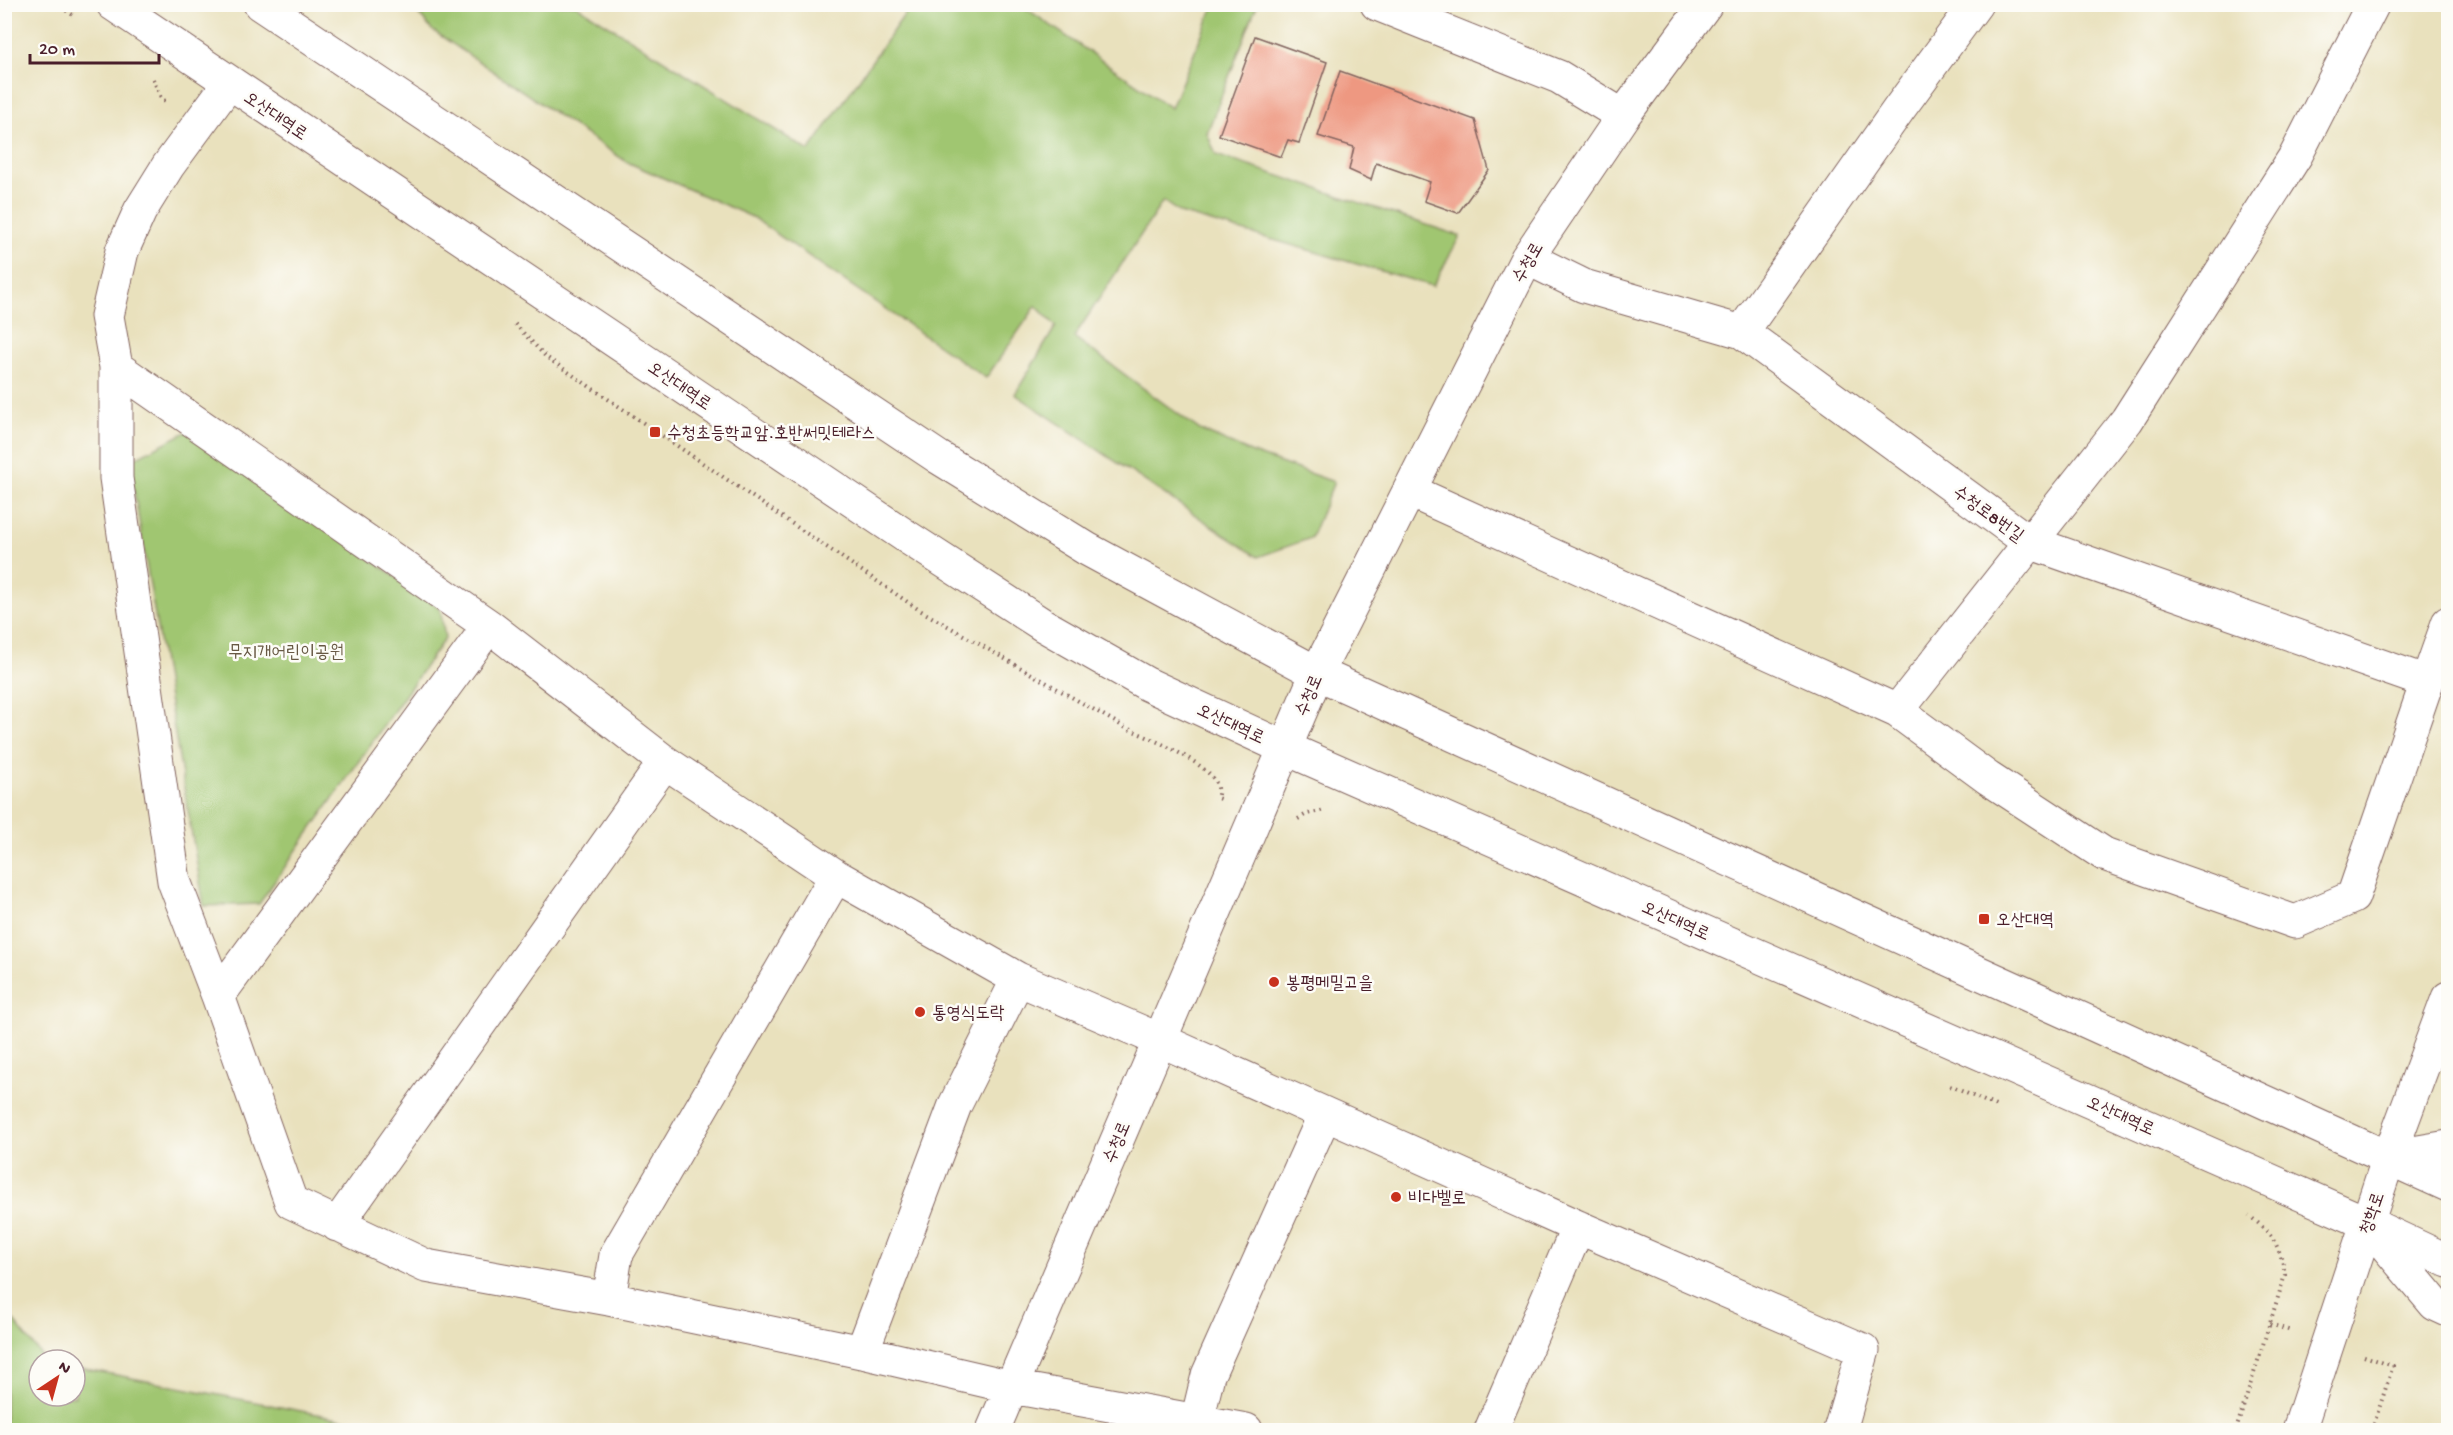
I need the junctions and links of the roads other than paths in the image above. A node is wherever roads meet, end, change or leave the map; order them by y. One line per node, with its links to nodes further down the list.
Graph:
1 (113, 4): 7 (street, 오산대역로)
2 (260, 4): 16 (street)
3 (1377, 4): 8 (street)
4 (1706, 4): 8 (street, 수청로)
5 (1976, 4): 10 (street)
6 (2373, 4): 13 (street)
7 (229, 83): 11 (street); 19 (street, 오산대역로)
8 (1623, 116): 9 (street, 수청로)
9 (1527, 258): 10 (street, 수청로8번길); 12 (street, 수청로)
10 (1742, 332): 13 (street, 수청로8번길)
11 (116, 367): 15 (street); 23 (street)
12 (1410, 491): 16 (street, 수청로); 18 (street)
13 (2029, 542): 17 (street, 수청로8번길); 18 (street)
14 (2448, 624): 17 (street)
15 (489, 626): 20 (street); 23 (street)
16 (1317, 673): 19 (street, 수청로); 28 (street)
17 (2427, 682): 18 (street)
18 (1897, 711)
19 (1285, 748): 25 (street, 수청로); 30 (street, 오산대역로)
20 (665, 762): 21 (street); 31 (street)
21 (836, 876): 22 (street); 34 (street)
22 (1018, 979): 25 (street); 36 (street)
23 (218, 996): 31 (street)
24 (2448, 998): 28 (street, 청학로)
25 (1160, 1040): 26 (street); 37 (street, 수청로)
26 (1325, 1114): 32 (street); 38 (street)
27 (2448, 1147): 28 (street)
28 (2389, 1157): 29 (street); 30 (street, 청학로)
29 (2448, 1185)
30 (2367, 1222): 33 (street, 오산대역로); 35 (street); 43 (street, 청학로)
31 (337, 1225): 34 (street)
32 (1578, 1227): 41 (street); 42 (street)
33 (2448, 1261)
34 (609, 1299): 36 (street)
35 (2448, 1310)
36 (862, 1352): 37 (street)
37 (1012, 1387): 38 (street); 39 (street, 수청로)
38 (1197, 1421): 40 (street)
39 (993, 1431)
40 (1246, 1431)
41 (1491, 1431)
42 (1840, 1431)
43 (2299, 1431)

